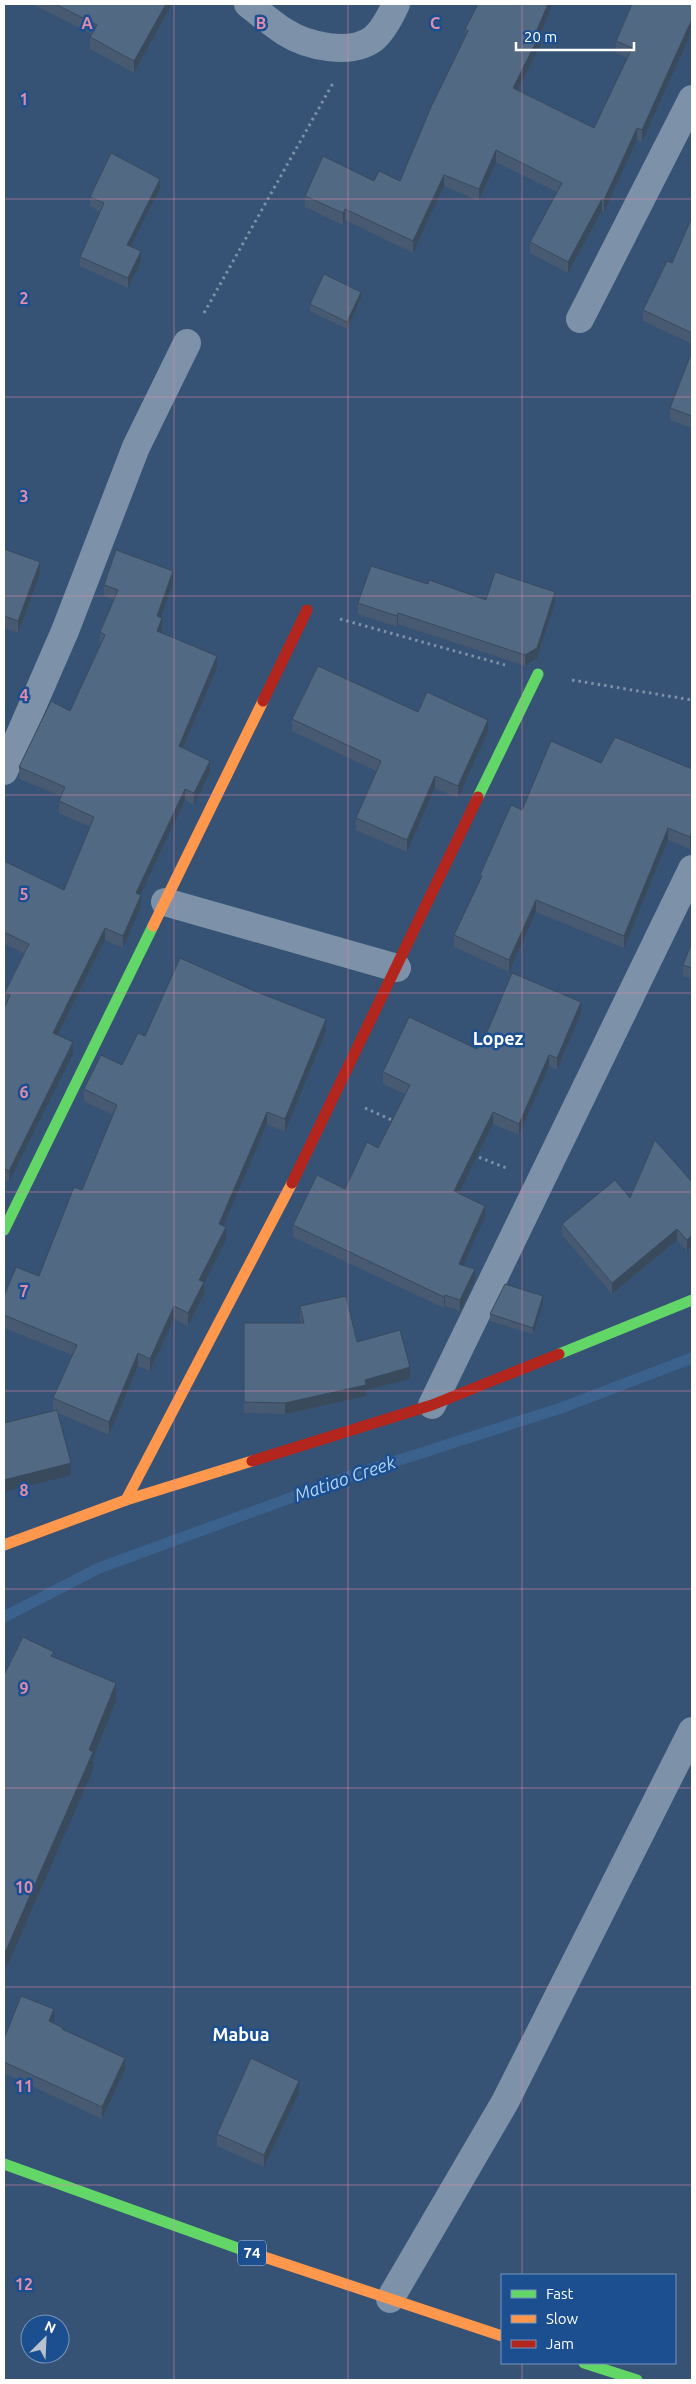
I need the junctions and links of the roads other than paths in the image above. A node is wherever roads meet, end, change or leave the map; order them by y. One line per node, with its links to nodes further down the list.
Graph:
1 (248, 4): 2 (street)
2 (396, 4)
3 (692, 100): 4 (street)
4 (580, 319)
5 (187, 343): 8 (street)
6 (307, 610): 10 (street)
7 (538, 674): 11 (street)
8 (4, 771)
9 (692, 869): 14 (street)
10 (165, 902): 11 (street); 12 (street)
11 (397, 968): 15 (street)
12 (4, 1230)
13 (692, 1300): 14 (street)
14 (432, 1405): 15 (street)
15 (126, 1500): 16 (street)
16 (4, 1545)
17 (692, 1731): 19 (street)
18 (4, 2164): 19 (street, 74)
19 (390, 2299): 20 (street, 74)
20 (501, 2336)
21 (587, 2364): 22 (street)
22 (637, 2380)

